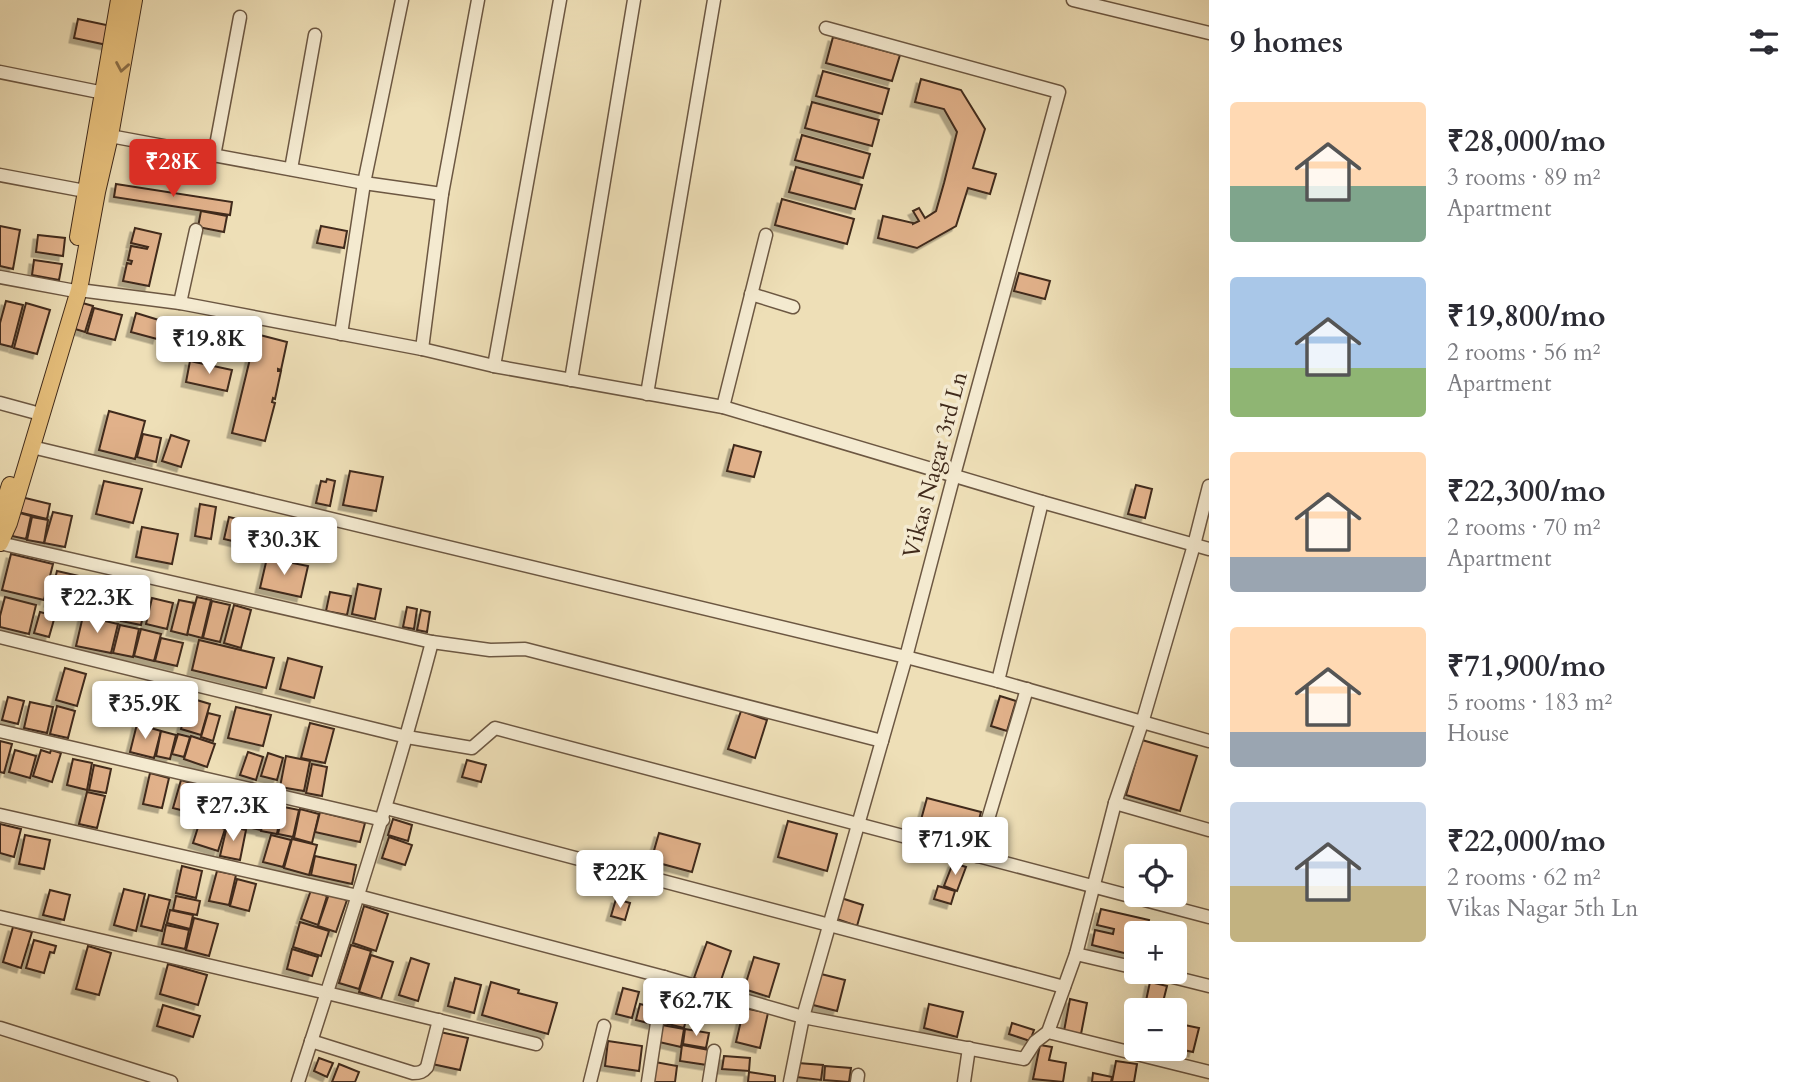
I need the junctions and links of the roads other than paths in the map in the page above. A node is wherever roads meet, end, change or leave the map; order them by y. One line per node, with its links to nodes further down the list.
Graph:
1 (119, 0): 14 (main road)
2 (134, 0): 15 (main road, one-way to 15)
3 (402, 0): 19 (street)
4 (478, 0): 21 (street)
5 (560, 0): 31 (street)
6 (634, 0): 32 (street)
7 (714, 0): 33 (street)
8 (1073, 0): 11 (street)
9 (240, 17): 16 (street)
10 (826, 28): 38 (street, Vikas Nagar 3rd Ln)
11 (1209, 33)
12 (315, 35): 17 (street)
13 (0, 72): 14 (street)
14 (104, 93): 20 (main road)
15 (110, 136): 16 (street); 25 (main road)
16 (214, 156): 17 (street)
17 (291, 169): 19 (street)
18 (0, 174): 20 (street)
19 (364, 183): 21 (street); 29 (street)
20 (85, 191): 25 (main road)
21 (442, 194): 30 (street)
22 (196, 230): 27 (street)
23 (766, 235): 26 (street)
24 (0, 277): 25 (street)
25 (74, 290): 27 (street); 36 (main road); 37 (main road)
26 (751, 294): 28 (street); 35 (street)
27 (180, 303): 29 (street)
28 (793, 307)
29 (341, 334): 30 (street)
30 (422, 349): 31 (street)
31 (494, 366): 32 (street)
32 (571, 380): 33 (street)
33 (647, 394): 35 (street)
34 (0, 403): 36 (street)
35 (723, 407): 38 (street)
36 (33, 412): 41 (main road)
37 (32, 447): 42 (main road); 47 (street)
38 (954, 475): 40 (street); 47 (street, Vikas Nagar 3rd Ln)
39 (1209, 486): 43 (street)
40 (1042, 502): 43 (street); 48 (street)
41 (0, 516)
42 (1, 536): 46 (street)
43 (1194, 545): 44 (street); 50 (street)
44 (1209, 549)
45 (0, 637): 52 (street)
46 (432, 642): 52 (street); 53 (street)
47 (906, 657): 48 (street); 53 (street, Vikas Nagar 3rd Ln)
48 (998, 681): 49 (street)
49 (1027, 690): 50 (street); 60 (street)
50 (1142, 723): 54 (street); 55 (street)
51 (0, 731): 56 (street)
52 (407, 737): 56 (street); 58 (street)
53 (882, 741): 58 (street, Vikas Nagar 3rd Ln)
54 (1209, 741)
55 (1115, 803): 59 (street); 61 (street)
56 (384, 814): 62 (street); 65 (street)
57 (0, 815): 62 (street)
58 (858, 824): 60 (street); 65 (street, Vikas Nagar 3rd Ln)
59 (1209, 830)
60 (977, 856): 61 (street)
61 (1092, 887): 64 (street); 66 (street)
62 (358, 896): 68 (street); 72 (street)
63 (0, 917): 72 (street)
64 (1209, 917)
65 (829, 924): 71 (street); 73 (street, Vikas Nagar 3rd Ln)
66 (1076, 954): 67 (street); 71 (street)
67 (1124, 965)
68 (664, 977): 73 (street); 86 (street)
69 (1187, 980): 70 (street)
70 (1209, 986)
71 (1064, 987): 77 (street)
72 (327, 993): 74 (street); 78 (street)
73 (803, 1017): 80 (street); 88 (street, Vikas Nagar 3rd Ln)
74 (439, 1020): 78 (street); 79 (street)
75 (604, 1026): 85 (street)
76 (0, 1028): 83 (street)
77 (1048, 1032): 80 (street); 82 (street)
78 (311, 1041): 84 (street)
79 (536, 1044)
80 (969, 1048): 89 (street)
81 (714, 1051): 87 (street)
82 (1209, 1072)
83 (171, 1082)
84 (298, 1082)
85 (590, 1082)
86 (648, 1082)
87 (709, 1082)
88 (790, 1082)
89 (964, 1082)

